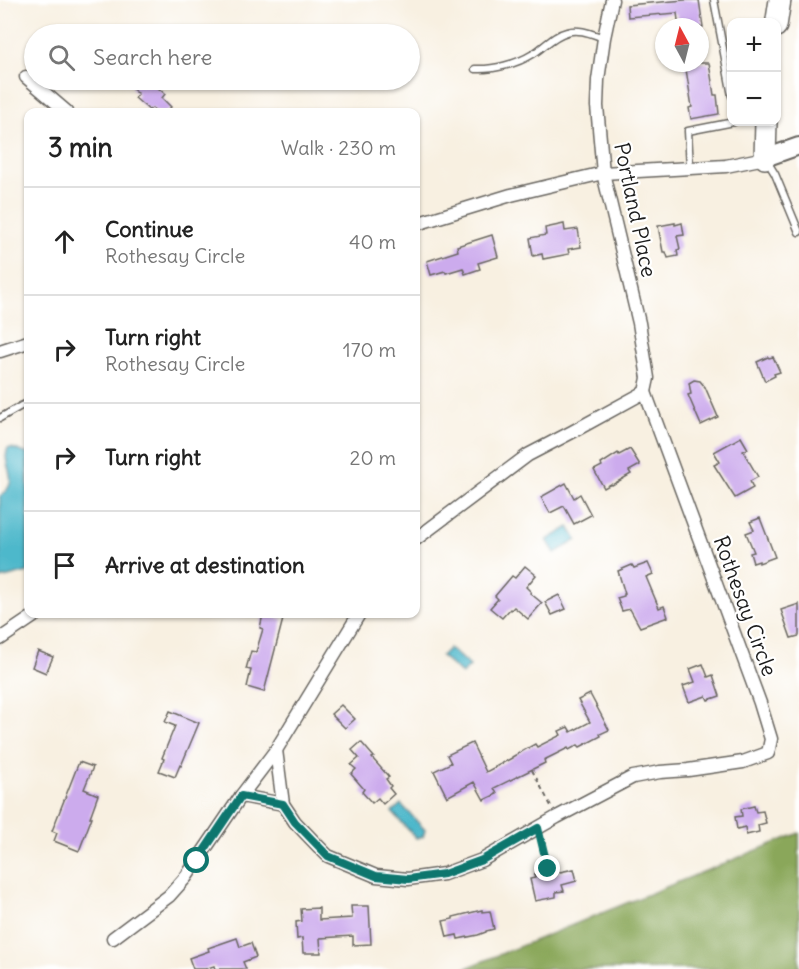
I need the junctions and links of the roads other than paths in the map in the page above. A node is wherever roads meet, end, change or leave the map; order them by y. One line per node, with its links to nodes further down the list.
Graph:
1 (612, 0): 5 (street, Portland Place)
2 (714, 0): 7 (lane)
3 (780, 0): 4 (highway)
4 (778, 18)
5 (604, 38): 6 (lane); 15 (street, Portland Place)
6 (475, 69)
7 (728, 72)
8 (41, 90): 9 (street)
9 (62, 108)
10 (727, 123): 14 (lane)
11 (766, 126): 13 (highway)
12 (799, 146): 13 (street)
13 (765, 158): 14 (street); 17 (lane)
14 (690, 168): 15 (street)
15 (603, 173): 16 (street); 20 (street, Portland Place)
16 (420, 223)
17 (799, 232)
18 (24, 343): 19 (street)
19 (0, 351)
20 (645, 392): 23 (street); 29 (street, Rothesay Circle)
21 (24, 405): 22 (lane)
22 (0, 418)
23 (420, 536)
24 (31, 618): 26 (street)
25 (357, 618): 27 (street)
26 (0, 639)
27 (276, 750): 28 (street); 29 (street, Rothesay Circle)
28 (241, 796): 29 (street); 30 (street)
29 (283, 804)
30 (112, 938)

